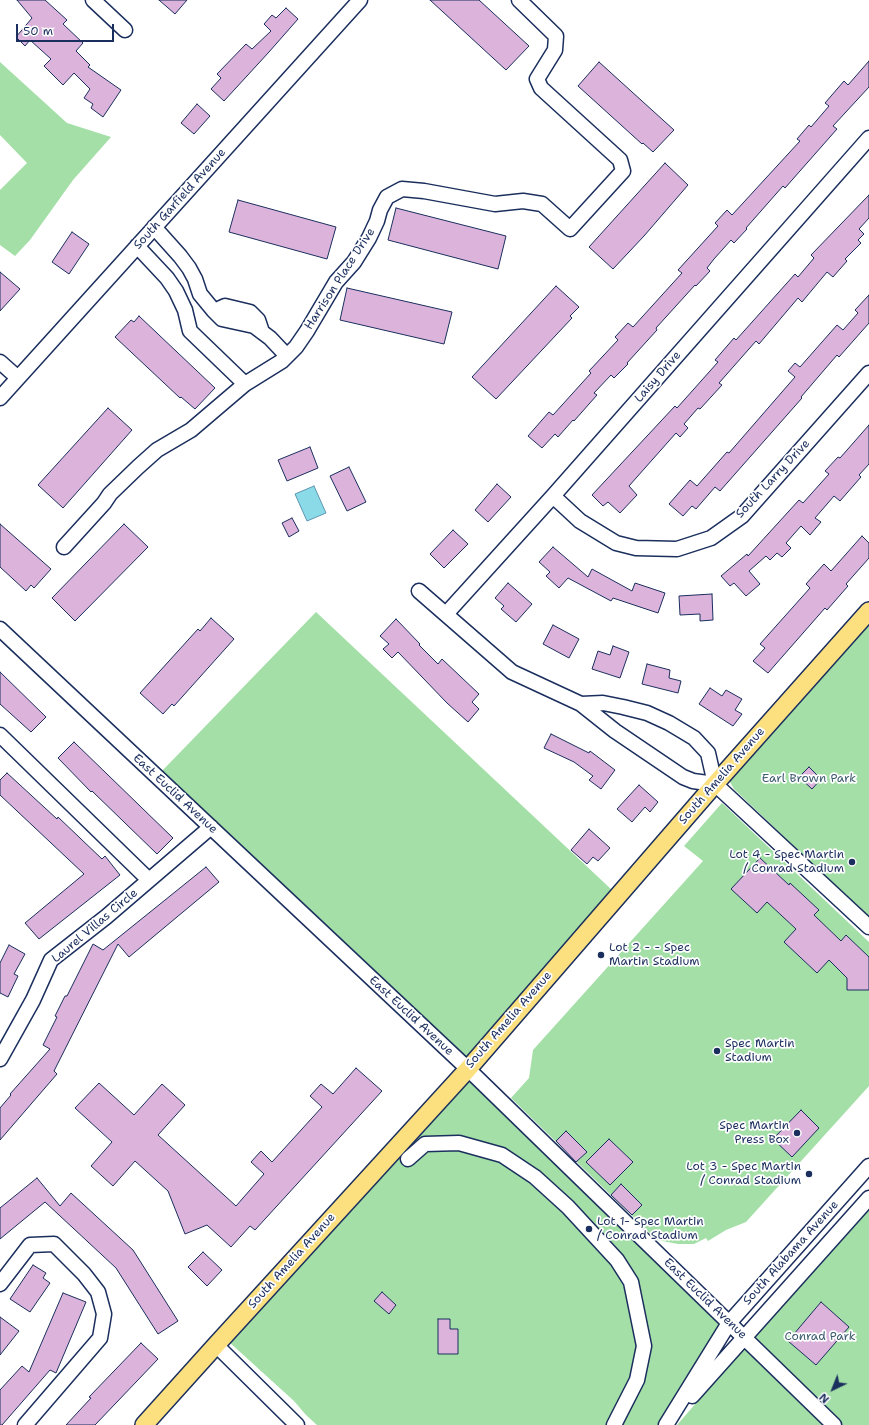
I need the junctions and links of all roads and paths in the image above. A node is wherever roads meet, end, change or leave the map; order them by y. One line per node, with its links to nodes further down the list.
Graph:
1 (93, 0): 4 (street)
2 (360, 0): 6 (street, South Garfield Avenue)
3 (519, 0): 8 (street, Harrison Place Drive)
4 (125, 30)
5 (869, 138): 14 (street, Laisy Drive)
6 (154, 227): 7 (street, South Garfield Avenue); 8 (street)
7 (137, 246): 11 (street, South Garfield Avenue); 12 (street)
8 (287, 356): 12 (street, Harrison Place Drive)
9 (0, 362): 11 (street)
10 (869, 373): 14 (street, South Larry Drive)
11 (18, 378): 13 (street, South Garfield Avenue)
12 (245, 384): 15 (street, Harrison Place Drive)
13 (0, 398)
14 (553, 496): 18 (street, Laisy Drive)
15 (64, 547)
16 (419, 591): 18 (street)
17 (869, 611): 22 (main road, South Amelia Avenue)
18 (446, 614): 20 (street)
19 (0, 629): 23 (street, East Euclid Avenue)
20 (581, 704): 22 (street); 22 (street)
21 (0, 735): 24 (street, Laurel Villas Circle)
22 (715, 784): 25 (street); 27 (main road, South Amelia Avenue)
23 (211, 828): 24 (street, Laurel Villas Circle); 27 (street, East Euclid Avenue)
24 (149, 880): 26 (street, Laurel Villas Circle)
25 (869, 927)
26 (0, 1059)
27 (468, 1068): 32 (street, East Euclid Avenue); 34 (main road, South Amelia Avenue)
28 (408, 1158): 38 (street)
29 (869, 1166): 32 (street, South Alabama Avenue)
30 (869, 1198): 33 (street, South Alabama Avenue)
31 (0, 1284): 35 (street)
32 (729, 1323): 33 (street, East Euclid Avenue); 39 (street, South Alabama Avenue)
33 (744, 1337): 39 (street, South Alabama Avenue); 40 (street, East Euclid Avenue)
34 (216, 1344): 36 (main road, South Amelia Avenue); 37 (street)
35 (25, 1425)
36 (144, 1425)
37 (297, 1425)
38 (614, 1425)
39 (667, 1425)
40 (834, 1425)

